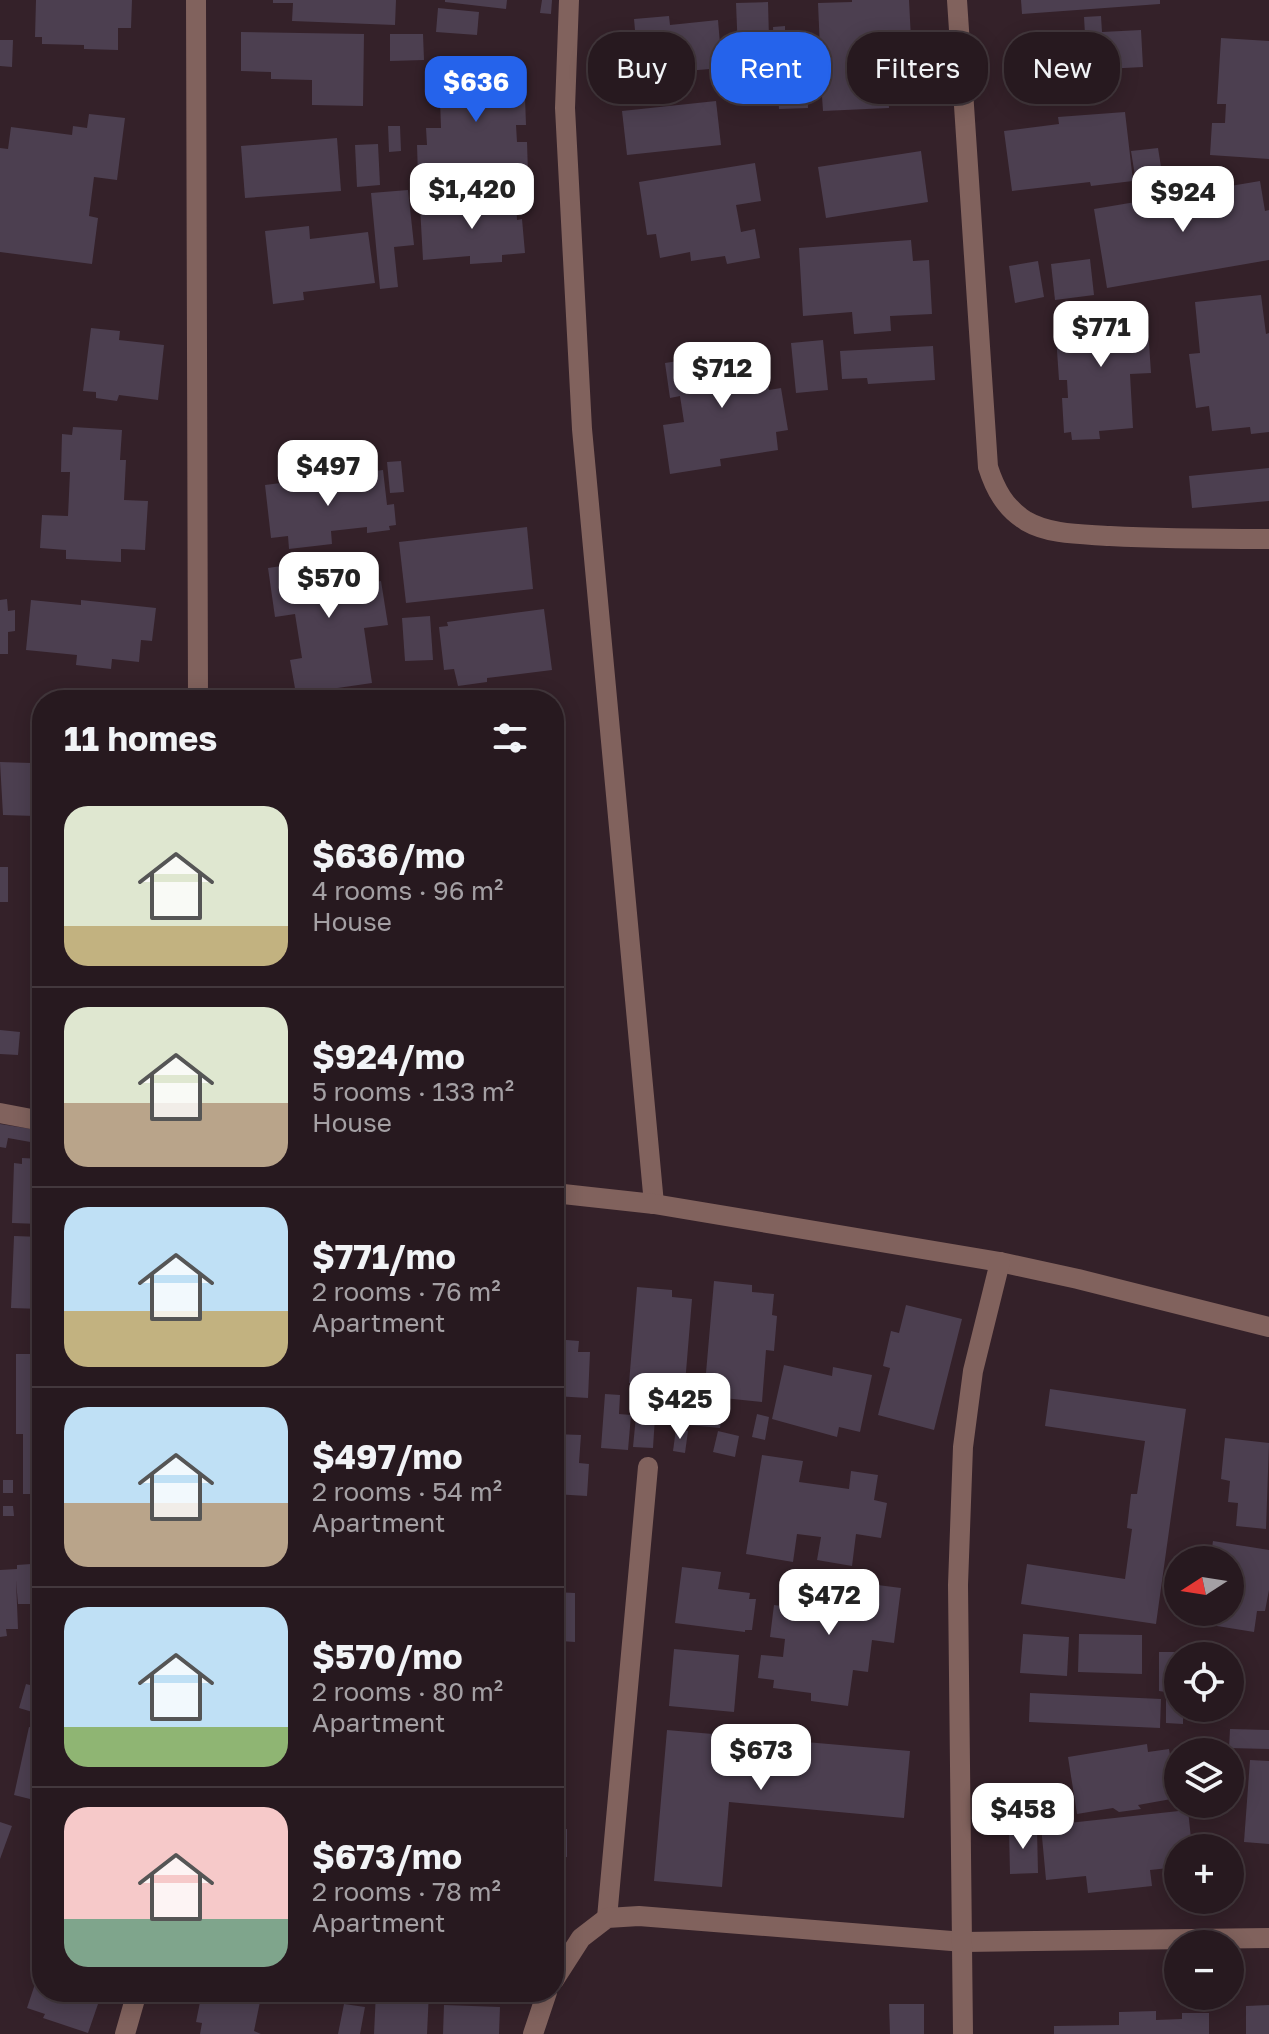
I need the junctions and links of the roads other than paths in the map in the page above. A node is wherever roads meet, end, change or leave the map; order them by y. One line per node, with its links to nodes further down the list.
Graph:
1 (196, 0): 5 (street)
2 (569, 0): 9 (street)
3 (957, 0): 4 (street)
4 (1269, 539)
5 (198, 690)
6 (0, 1113): 7 (street)
7 (32, 1119)
8 (564, 1194): 9 (street)
9 (654, 1204): 10 (street)
10 (1000, 1262): 11 (street); 15 (street)
11 (1269, 1327)
12 (648, 1467): 13 (street)
13 (607, 1918): 15 (street); 16 (street)
14 (1269, 1938): 15 (street)
15 (964, 1942): 21 (street)
16 (564, 1960)
17 (134, 2002): 19 (street)
18 (544, 2002): 20 (street)
19 (125, 2034)
20 (533, 2034)
21 (963, 2034)

